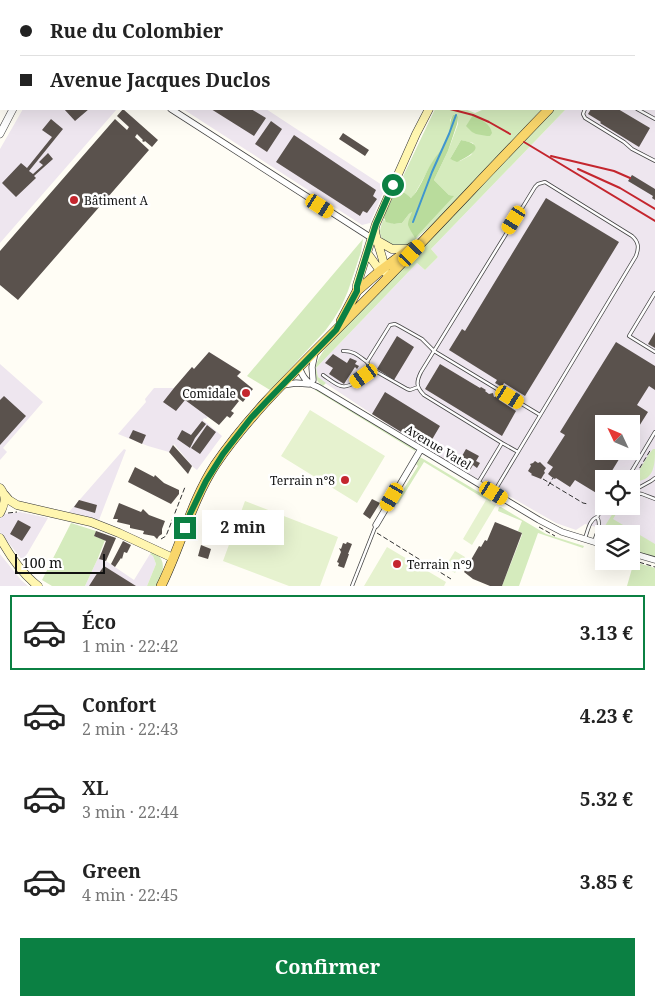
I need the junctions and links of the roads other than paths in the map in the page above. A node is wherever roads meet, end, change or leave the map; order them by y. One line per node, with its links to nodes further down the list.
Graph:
1 (12, 110): 9 (street)
2 (16, 110): 9 (street)
3 (173, 110): 13 (street)
4 (428, 110): 13 (main road)
5 (547, 110): 12 (main road)
6 (585, 110): 11 (lane)
7 (639, 110): 8 (lane)
8 (655, 119)
9 (5, 126): 10 (street)
10 (0, 134)
11 (655, 161)
12 (434, 229): 14 (main road); 16 (main road)
13 (375, 240): 14 (main road); 15 (main road); 16 (main road)
14 (408, 249): 16 (main road)
15 (368, 254): 16 (main road); 17 (main road)
16 (386, 272): 17 (main road); 19 (main road)
17 (357, 291): 19 (main road)
18 (655, 293): 23 (lane)
19 (336, 330): 20 (main road)
20 (316, 351): 25 (main road); 28 (street)
21 (343, 351): 24 (lane)
22 (434, 351): 24 (lane); 30 (lane); 31 (lane); 31 (lane)
23 (655, 352)
24 (367, 362): 26 (lane)
25 (299, 368): 28 (street, Avenue Vatel); 29 (main road)
26 (370, 368): 27 (lane); 30 (lane)
27 (323, 375)
28 (312, 382): 29 (street); 34 (street, Avenue Vatel)
29 (281, 386): 53 (main road)
30 (418, 388): 33 (lane)
31 (540, 415): 35 (lane)
32 (655, 432): 36 (lane)
33 (502, 443): 35 (lane); 38 (lane)
34 (421, 449): 38 (street, Avenue Vatel); 46 (street)
35 (518, 452): 41 (lane)
36 (632, 470)
37 (655, 478): 39 (lane)
38 (478, 483): 41 (street, Avenue Vatel)
39 (640, 487)
40 (2, 491): 44 (main road); 53 (main road)
41 (494, 493): 48 (street, Avenue Vatel)
42 (640, 494): 43 (lane)
43 (655, 499)
44 (2, 513)
45 (597, 517): 48 (lane); 49 (lane)
46 (374, 528): 57 (lane)
47 (0, 538): 51 (main road)
48 (585, 539): 49 (street, Avenue Vatel)
49 (594, 542)
50 (0, 545): 51 (street)
51 (9, 555): 55 (main road)
52 (640, 556): 54 (street)
53 (173, 558): 56 (main road)
54 (655, 560)
55 (38, 586)
56 (161, 586)
57 (352, 586)

